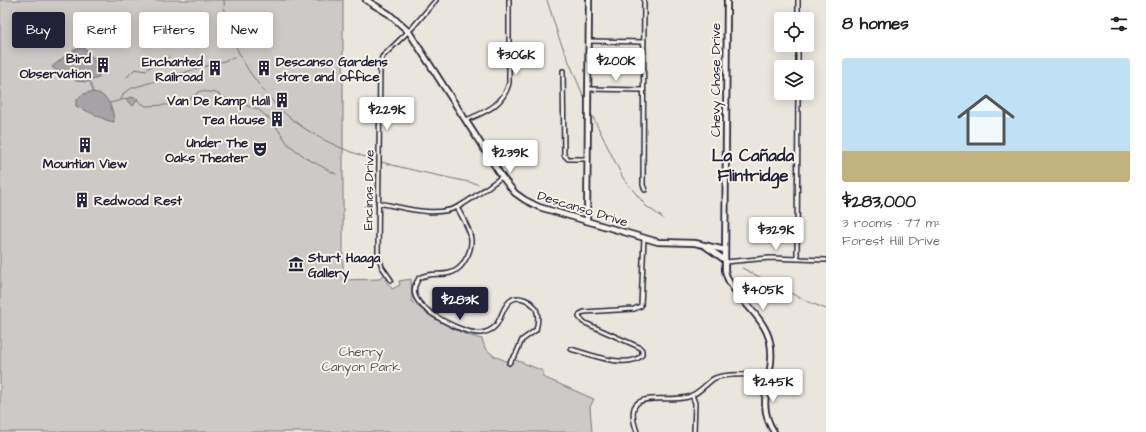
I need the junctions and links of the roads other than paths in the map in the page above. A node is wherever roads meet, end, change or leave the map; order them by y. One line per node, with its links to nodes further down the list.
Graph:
1 (366, 0): 9 (street, Descanso Drive)
2 (436, 0): 9 (street, Encinas Drive)
3 (509, 0): 16 (street)
4 (589, 0): 10 (street)
5 (644, 0): 11 (street)
6 (726, 0): 25 (street, Chevy Chase Drive)
7 (798, 0): 8 (street)
8 (798, 12)
9 (409, 32): 16 (street, Descanso Drive); 20 (street, Encinas Drive)
10 (589, 41): 11 (street); 13 (street)
11 (644, 42): 14 (street)
12 (563, 71): 17 (street)
13 (588, 89): 14 (street); 17 (street)
14 (643, 90): 19 (street)
15 (798, 100): 26 (street)
16 (466, 120): 18 (street, Descanso Drive)
17 (588, 159): 22 (street)
18 (502, 177): 21 (street); 22 (street, Descanso Drive)
19 (645, 190)
20 (378, 203): 21 (street); 29 (street, Encinas Drive)
21 (457, 207): 31 (street)
22 (586, 221): 23 (street, Descanso Drive)
23 (644, 238): 24 (street, Descanso Drive); 30 (street)
24 (705, 246): 25 (street, Descanso Drive); 28 (street)
25 (725, 250): 28 (street, Chevy Chase Drive)
26 (796, 259): 27 (street); 28 (street)
27 (826, 260)
28 (725, 261): 32 (street, Chevy Chase Drive)
29 (392, 280)
30 (571, 349)
31 (509, 363)
32 (768, 376): 33 (street); 36 (street, Chevy Chase Drive)
33 (692, 395): 34 (street); 35 (street)
34 (637, 432)
35 (694, 432)
36 (774, 432)

